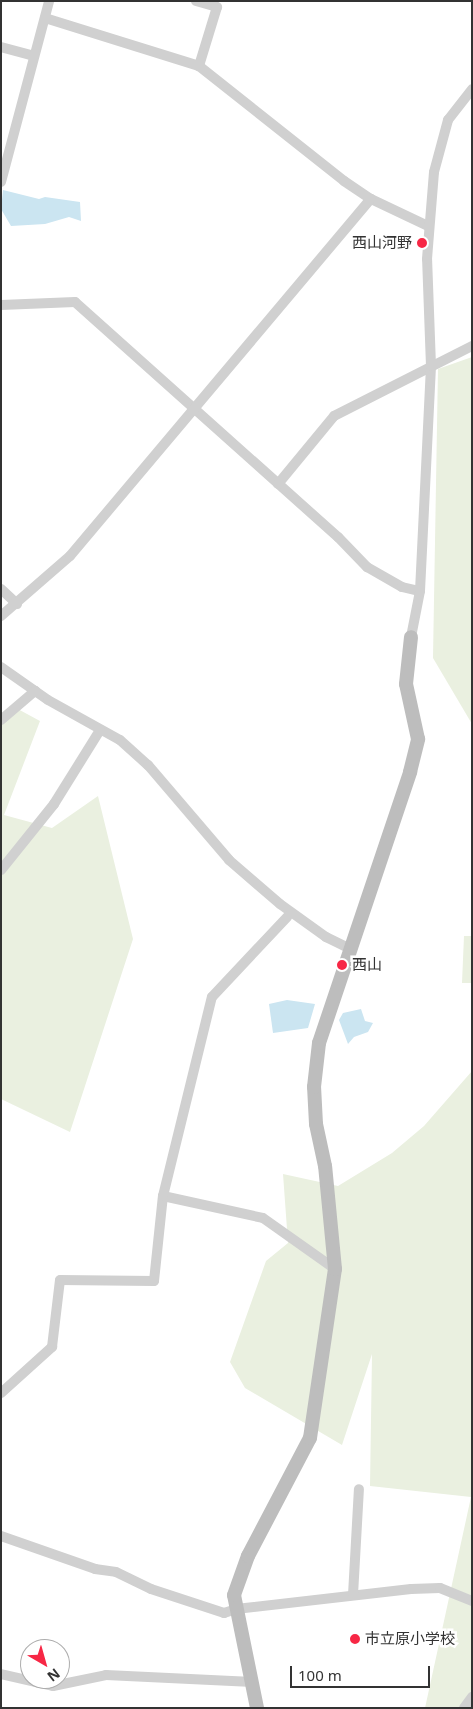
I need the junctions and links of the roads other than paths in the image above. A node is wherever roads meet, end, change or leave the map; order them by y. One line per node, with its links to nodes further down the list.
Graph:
1 (49, 1): 3 (street)
2 (196, 1): 6 (street)
3 (44, 18): 5 (street); 6 (street)
4 (1, 47): 5 (street)
5 (34, 56): 8 (street)
6 (199, 66): 9 (street)
7 (472, 89): 10 (street)
8 (1, 182)
9 (371, 199): 10 (street); 14 (street)
10 (428, 226): 13 (street)
11 (1, 305): 14 (street)
12 (472, 346): 13 (street)
13 (431, 366): 15 (street); 17 (street)
14 (196, 409): 15 (street); 18 (street)
15 (278, 484): 17 (street)
16 (1, 589): 18 (street)
17 (420, 591): 20 (street)
18 (17, 604): 19 (street)
19 (1, 616)
20 (411, 637): 27 (street)
21 (1, 667): 22 (street)
22 (35, 691): 23 (street); 24 (street)
23 (1, 720)
24 (100, 730): 25 (street); 27 (street)
25 (1, 870)
26 (287, 917): 28 (street)
27 (349, 948): 29 (street)
28 (163, 1196): 29 (street); 30 (street)
29 (335, 1270): 35 (street)
30 (1, 1393)
31 (359, 1489): 33 (street)
32 (1, 1536): 35 (street)
33 (353, 1595): 34 (street); 35 (street)
34 (472, 1601)
35 (236, 1609): 37 (street)
36 (1, 1674): 37 (street)
37 (253, 1682): 39 (street)
38 (472, 1697): 40 (street)
39 (257, 1708)
40 (464, 1708)

